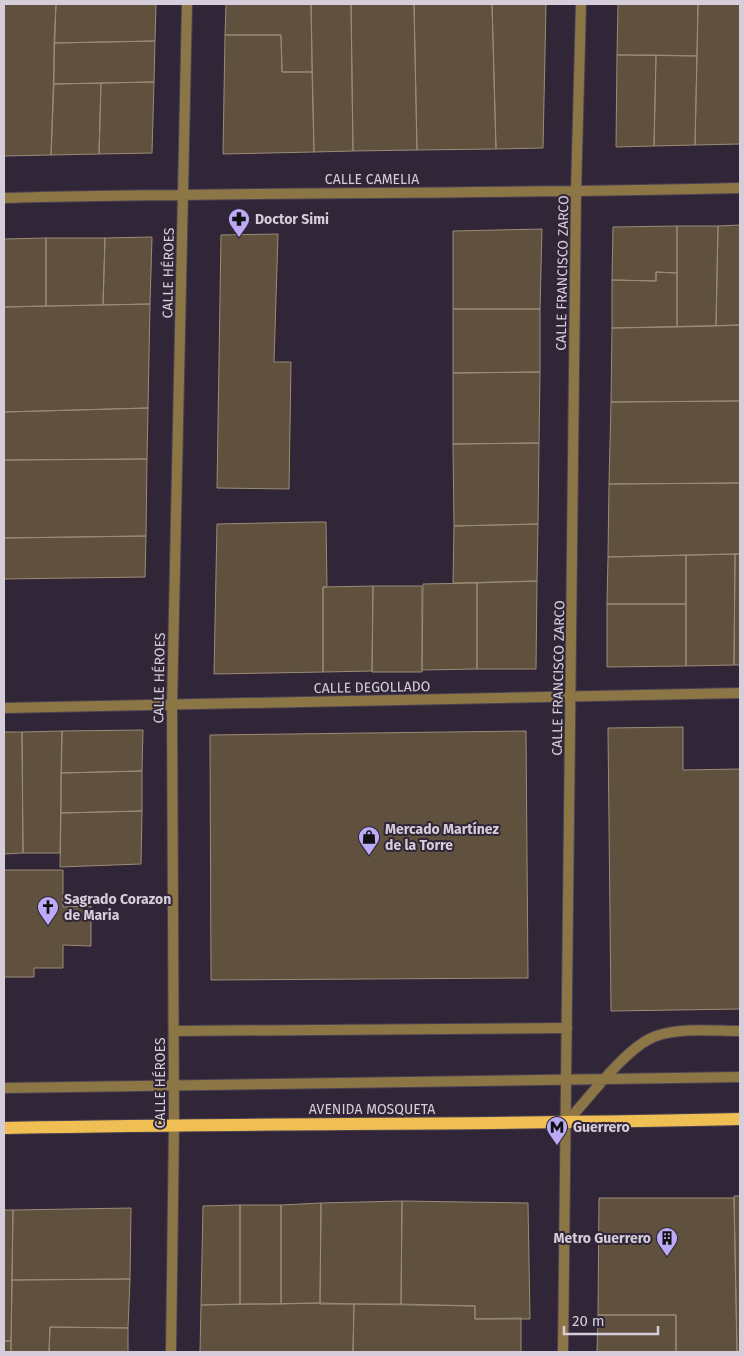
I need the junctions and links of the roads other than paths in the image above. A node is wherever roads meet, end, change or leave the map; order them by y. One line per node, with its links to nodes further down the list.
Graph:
1 (187, 4): 5 (street, CALLE HÉROES)
2 (581, 4): 4 (street, CALLE FRANCISCO ZARCO)
3 (740, 188): 4 (street, CALLE CAMELIA)
4 (576, 192): 5 (street, CALLE CAMELIA); 8 (street, CALLE FRANCISCO ZARCO)
5 (184, 193): 6 (street, CALLE CAMELIA); 9 (street, CALLE HÉROES)
6 (4, 198)
7 (740, 694): 8 (street, CALLE DEGOLLADO)
8 (572, 697): 9 (street, CALLE DEGOLLADO); 11 (street, CALLE FRANCISCO ZARCO)
9 (172, 705): 10 (street, CALLE DEGOLLADO); 12 (street, CALLE HÉROES)
10 (4, 708)
11 (567, 1028): 12 (street); 16 (street, CALLE FRANCISCO ZARCO)
12 (174, 1030): 17 (street, CALLE HÉROES)
13 (740, 1031): 15 (street)
14 (740, 1077): 15 (street)
15 (606, 1079): 16 (street); 20 (street)
16 (566, 1080): 17 (street); 20 (street, CALLE FRANCISCO ZARCO)
17 (174, 1085): 18 (street); 21 (street, CALLE HÉROES)
18 (4, 1088)
19 (740, 1119): 20 (main road, AVENIDA MOSQUETA)
20 (566, 1123): 21 (main road, AVENIDA MOSQUETA); 24 (street, CALLE FRANCISCO ZARCO)
21 (174, 1124): 22 (main road, AVENIDA MOSQUETA); 23 (street, CALLE HÉROES)
22 (4, 1128)
23 (171, 1352)
24 (562, 1352)

